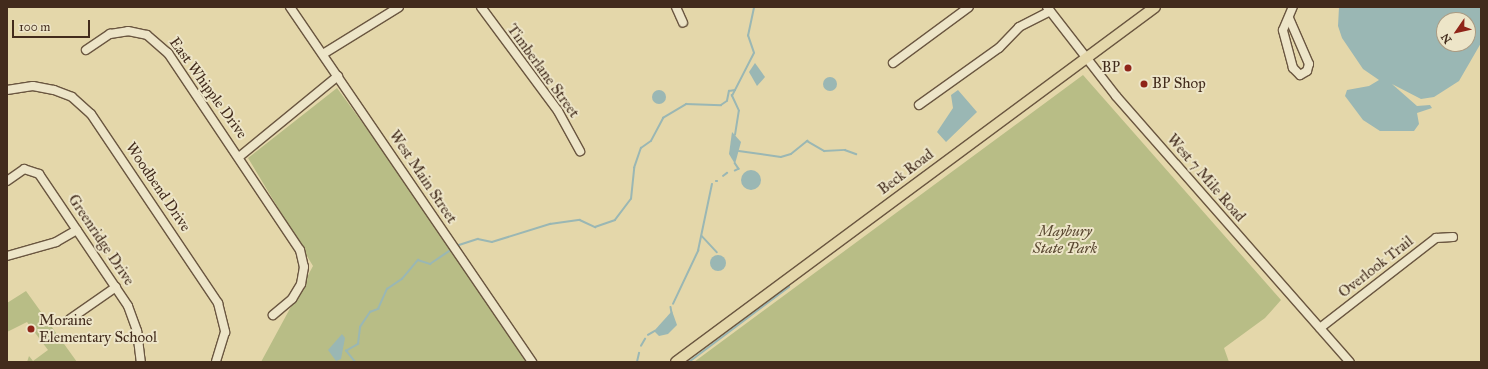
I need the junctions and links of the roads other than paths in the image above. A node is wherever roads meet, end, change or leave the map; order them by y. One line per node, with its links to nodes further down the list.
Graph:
1 (290, 7): 12 (street, West Main Street)
2 (399, 7): 12 (street)
3 (481, 7): 18 (street, Timberlane Street)
4 (676, 7): 10 (street)
5 (969, 7): 14 (street)
6 (1155, 7): 13 (main road, Beck Road)
7 (1293, 7): 9 (street)
8 (1049, 9): 13 (street, West 7 Mile Road); 17 (street)
9 (1289, 18): 9 (street)
10 (683, 23)
11 (86, 50): 19 (street, East Whipple Drive)
12 (323, 54): 15 (street, West Main Street)
13 (1084, 58): 27 (street, West 7 Mile Road); 31 (main road, Beck Road)
14 (893, 63)
15 (338, 76): 19 (street); 30 (street, West Main Street)
16 (7, 90): 29 (street, Woodbend Drive)
17 (919, 105)
18 (580, 151)
19 (239, 157): 25 (street, East Whipple Drive)
20 (7, 181): 21 (street, Greenridge Drive)
21 (77, 230): 23 (street); 24 (street, Greenridge Drive)
22 (1453, 237): 27 (street, Overlook Trail)
23 (7, 256)
24 (116, 288): 26 (street); 28 (street, Greenridge Drive)
25 (273, 315)
26 (70, 319)
27 (1320, 328): 32 (street, West 7 Mile Road)
28 (141, 362)
29 (216, 362)
30 (532, 362)
31 (676, 362)
32 (1350, 362)

